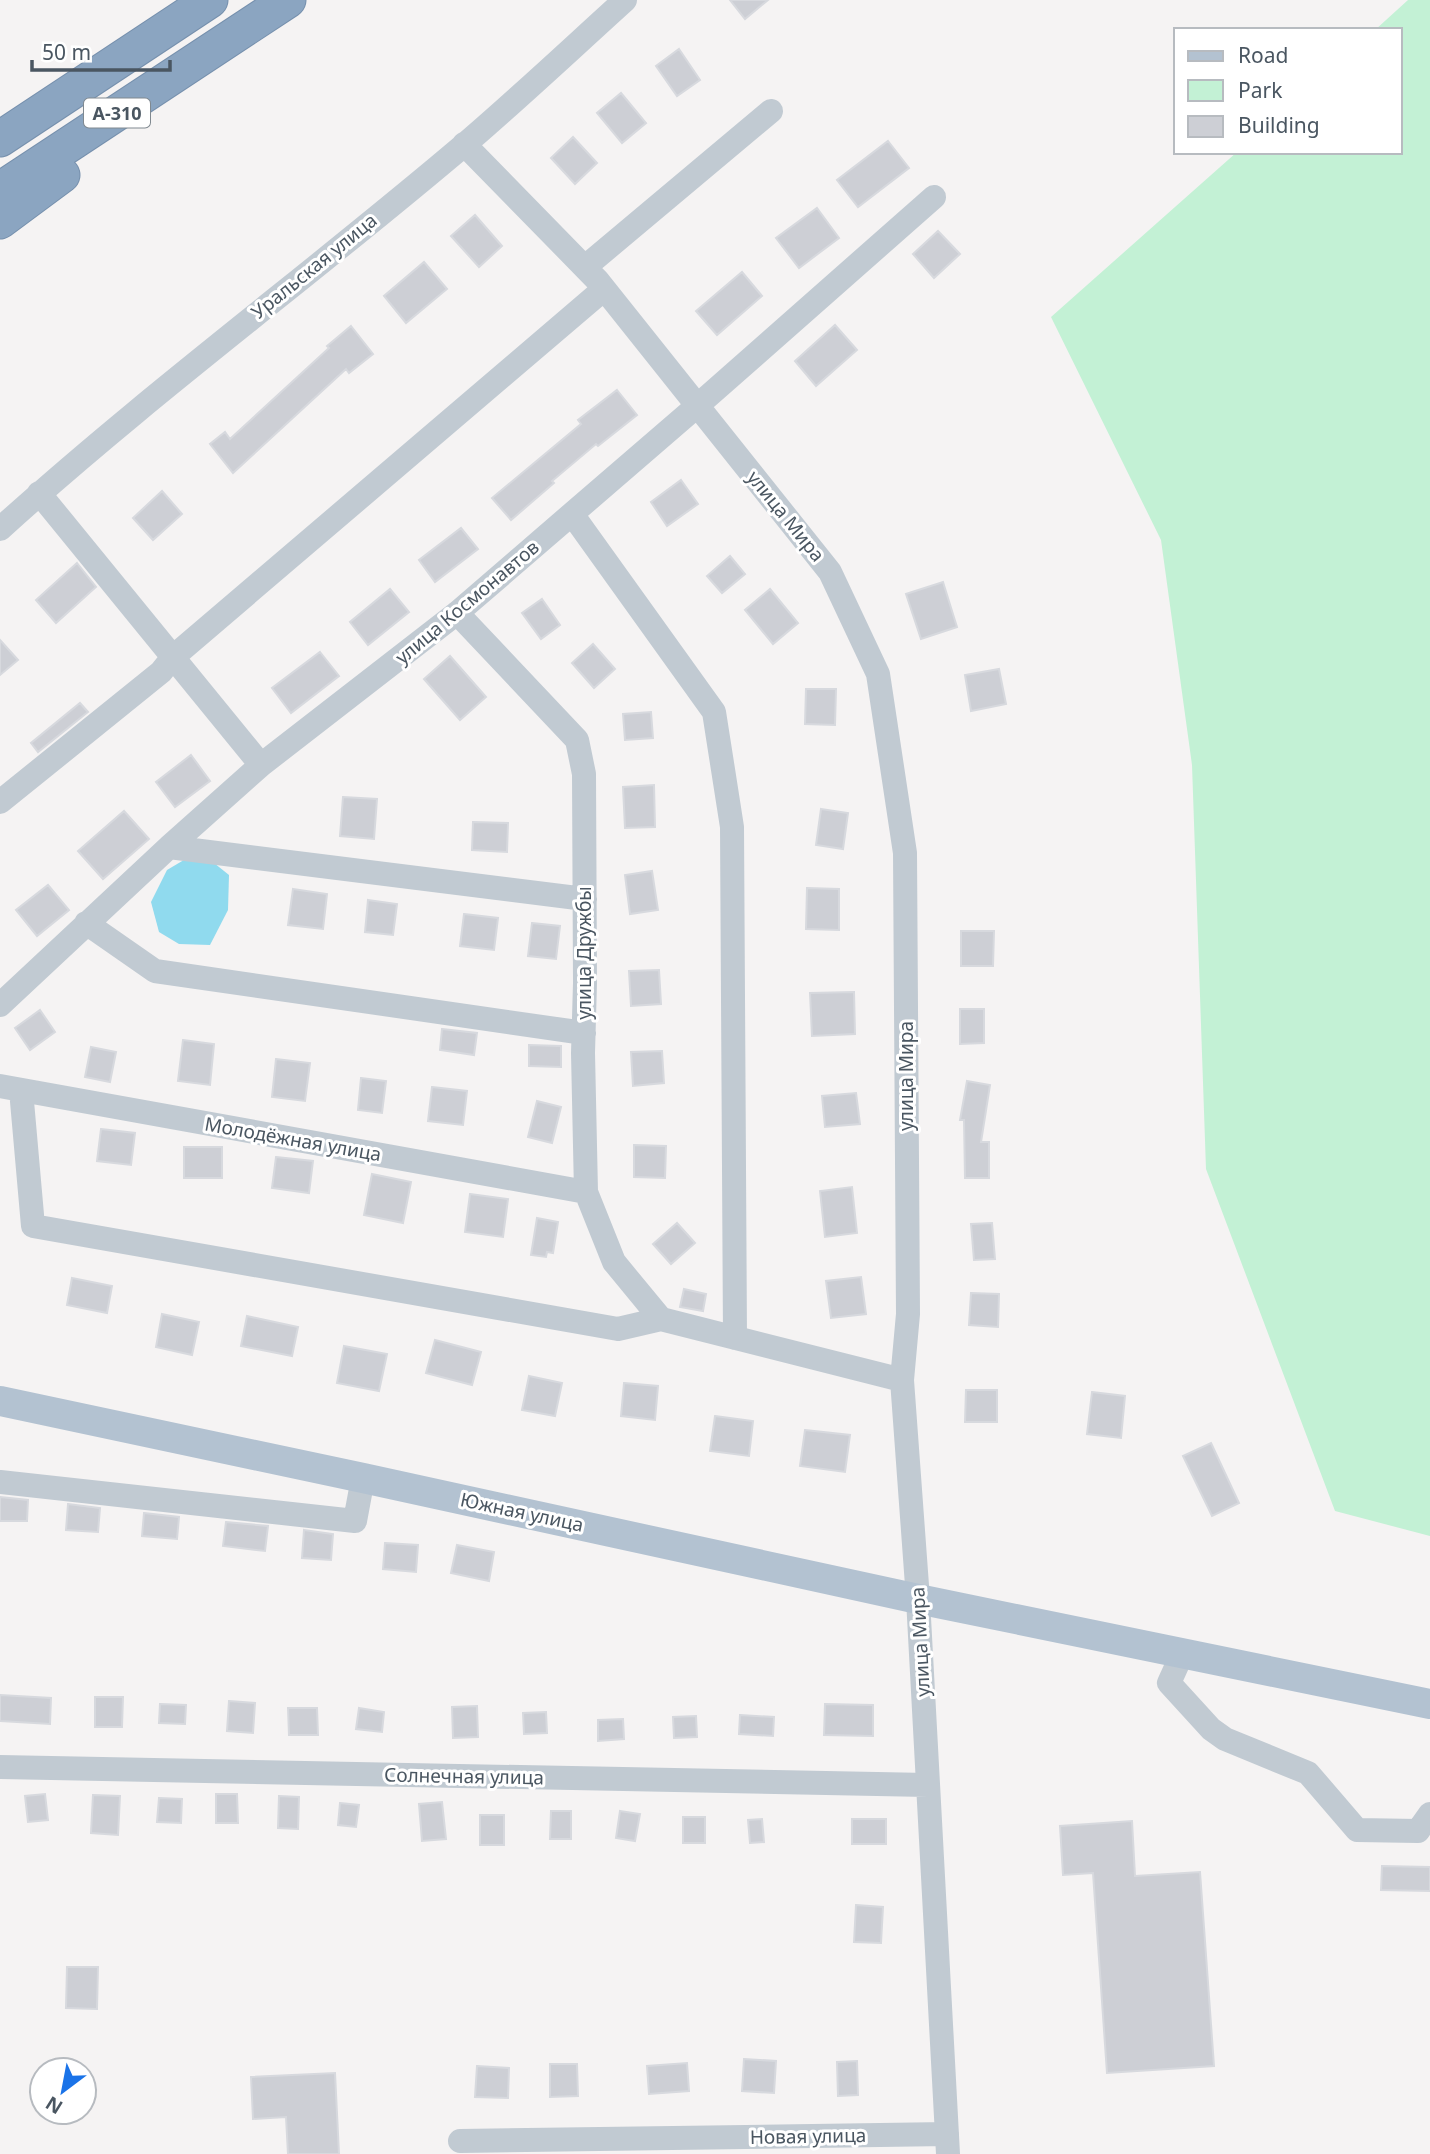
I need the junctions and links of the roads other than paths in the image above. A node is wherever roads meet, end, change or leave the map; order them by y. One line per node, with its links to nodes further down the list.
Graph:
1 (210, 0): 6 (highway, А-310)
2 (288, 0): 4 (highway, А-310)
3 (625, 0): 7 (street, Уральская улица)
4 (234, 37): 8 (highway, А-310); 10 (highway)
5 (771, 111): 11 (street)
6 (0, 139)
7 (464, 144): 11 (street, улица Мира); 14 (street, Уральская улица)
8 (0, 190)
9 (934, 197): 13 (street, улица Космонавтов)
10 (0, 221)
11 (585, 267): 12 (street, улица Мира)
12 (604, 289): 13 (street, улица Мира); 18 (street)
13 (697, 406): 15 (street, улица Космонавтов); 30 (street, улица Мира)
14 (39, 493): 16 (street, Уральская улица); 18 (street)
15 (572, 514): 17 (street, улица Космонавтов); 29 (street)
16 (0, 529)
17 (457, 613): 19 (street, улица Космонавтов); 22 (street, улица Дружбы)
18 (173, 657): 19 (street); 20 (street)
19 (261, 765): 21 (street, улица Космонавтов)
20 (0, 802)
21 (169, 847): 22 (street); 23 (street, улица Космонавтов)
22 (585, 899): 25 (street, улица Дружбы)
23 (86, 923): 24 (street, улица Космонавтов); 25 (street)
24 (0, 1005)
25 (584, 1033): 27 (street, улица Дружбы)
26 (11, 1088): 27 (street, Молодёжная улица); 28 (street)
27 (586, 1192): 28 (street, улица Дружбы)
28 (661, 1319): 29 (street)
29 (735, 1338): 30 (street)
30 (902, 1380): 34 (street, улица Мира)
31 (0, 1401): 32 (main road, Южная улица)
32 (363, 1478): 33 (street); 34 (main road, Южная улица)
33 (0, 1482)
34 (918, 1598): 35 (main road, Южная улица); 38 (street, улица Мира)
35 (1184, 1652): 36 (main road, Южная улица); 39 (street)
36 (1430, 1704)
37 (0, 1767): 38 (street, Солнечная улица)
38 (928, 1785): 41 (street, улица Мира)
39 (1430, 1814)
40 (460, 2141): 41 (street, Новая улица)
41 (947, 2144)

